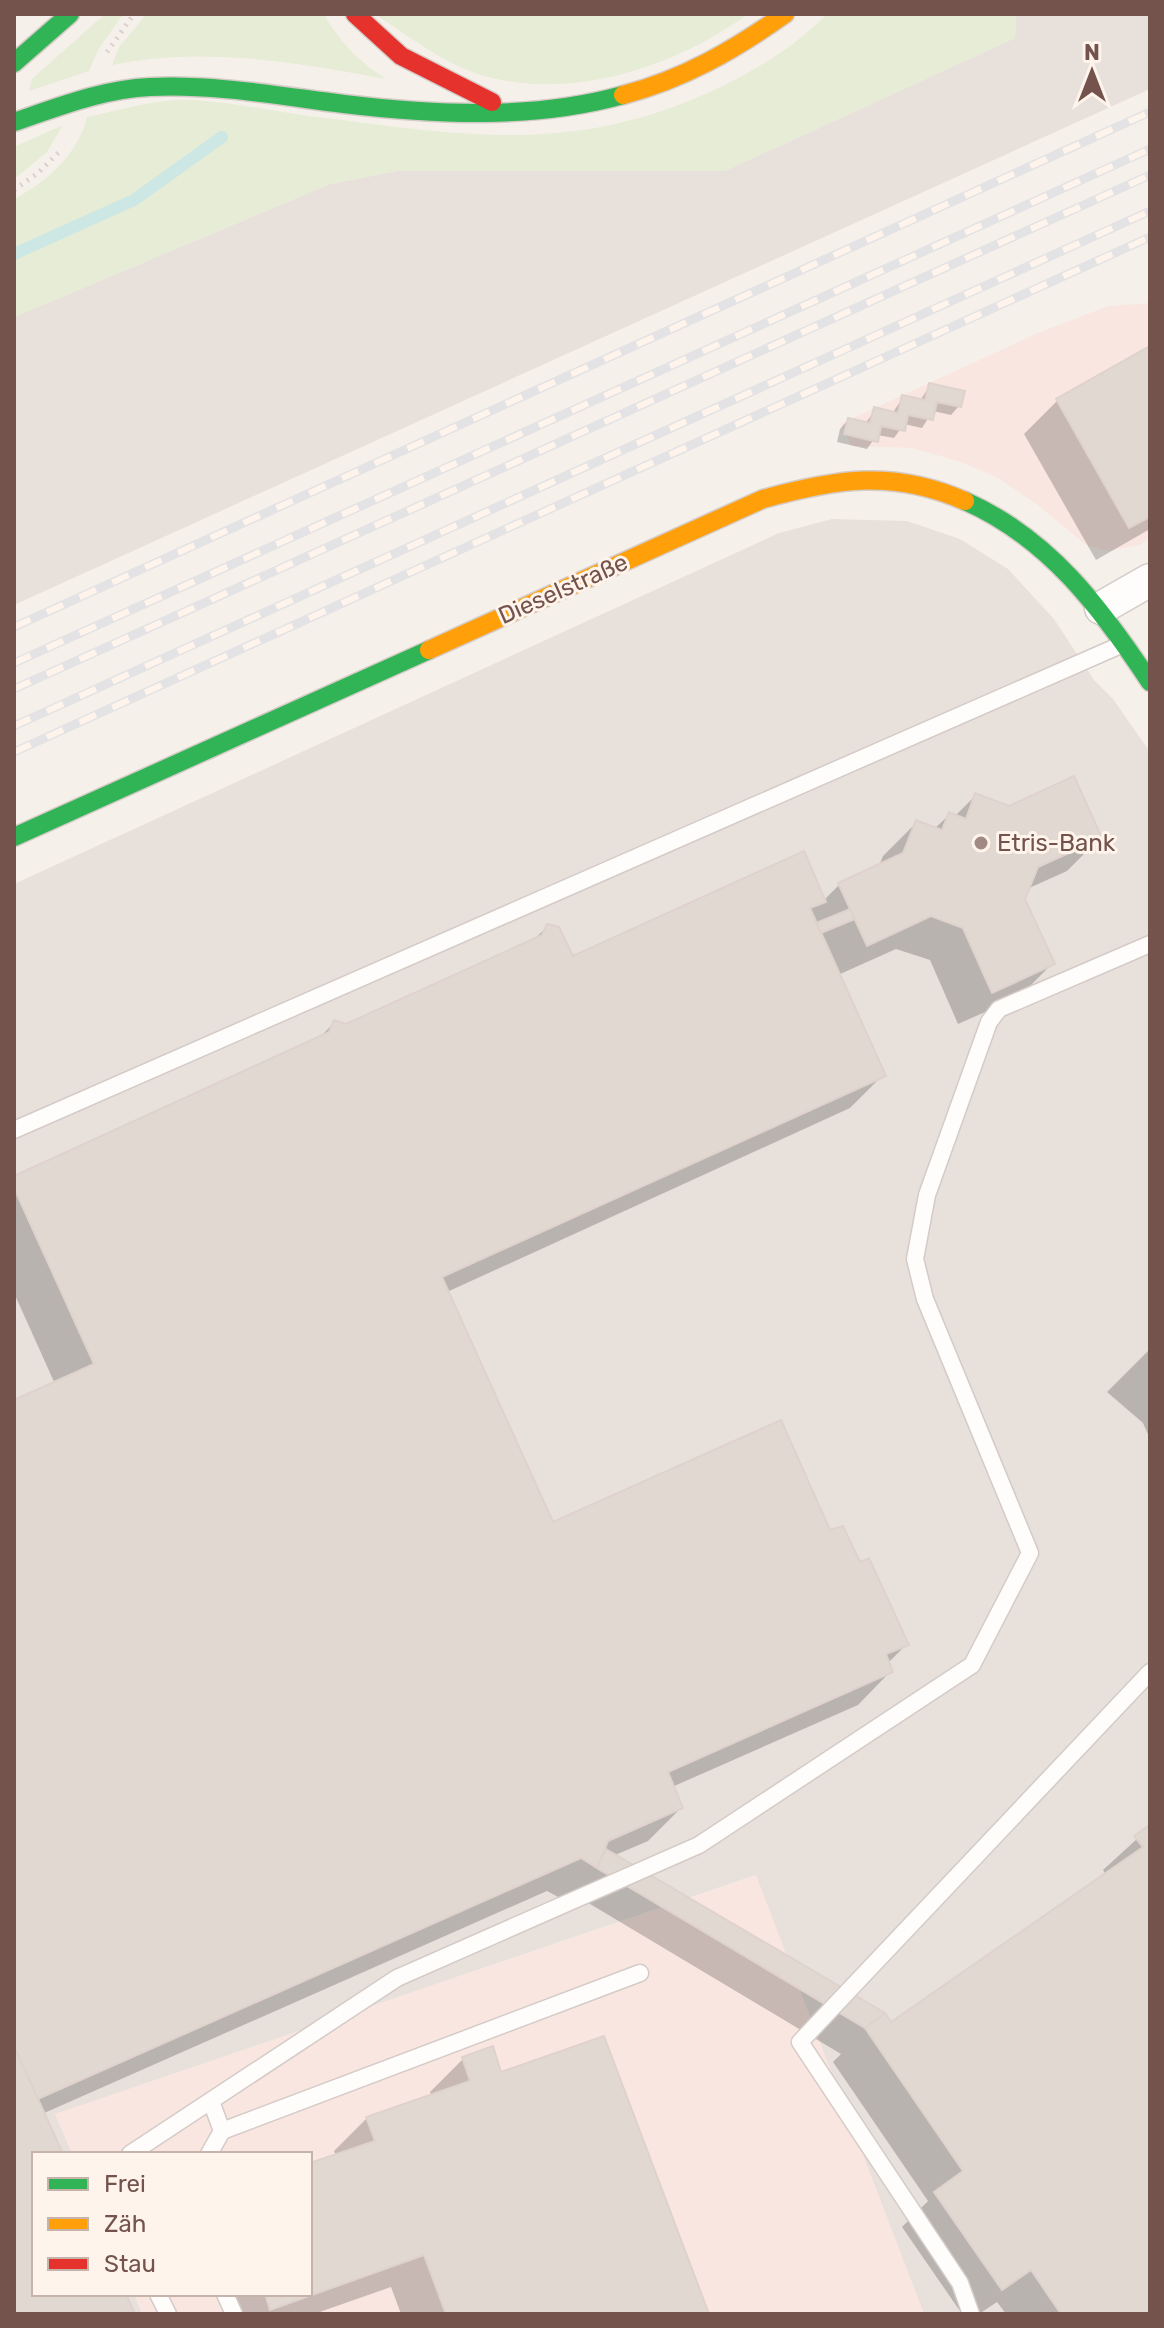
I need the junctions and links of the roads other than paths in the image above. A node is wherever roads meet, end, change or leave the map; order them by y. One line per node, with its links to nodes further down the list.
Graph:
1 (70, 14): 4 (main road)
2 (355, 14): 5 (main road)
3 (785, 14): 5 (main road)
4 (14, 63)
5 (517, 112): 6 (main road)
6 (14, 122)
7 (1150, 580): 8 (street)
8 (1101, 608): 9 (main road, Dieselstraße); 11 (main road, Dieselstraße)
9 (1124, 643): 10 (main road, Dieselstraße); 13 (lane)
10 (1150, 682)
11 (14, 837)
12 (1150, 944): 16 (lane)
13 (14, 1130)
14 (1150, 1672): 22 (lane)
15 (640, 1973): 17 (lane)
16 (211, 2101): 17 (lane); 18 (lane)
17 (222, 2131): 19 (lane)
18 (133, 2152)
19 (210, 2152)
20 (159, 2296): 21 (lane)
21 (168, 2314)
22 (971, 2314)

